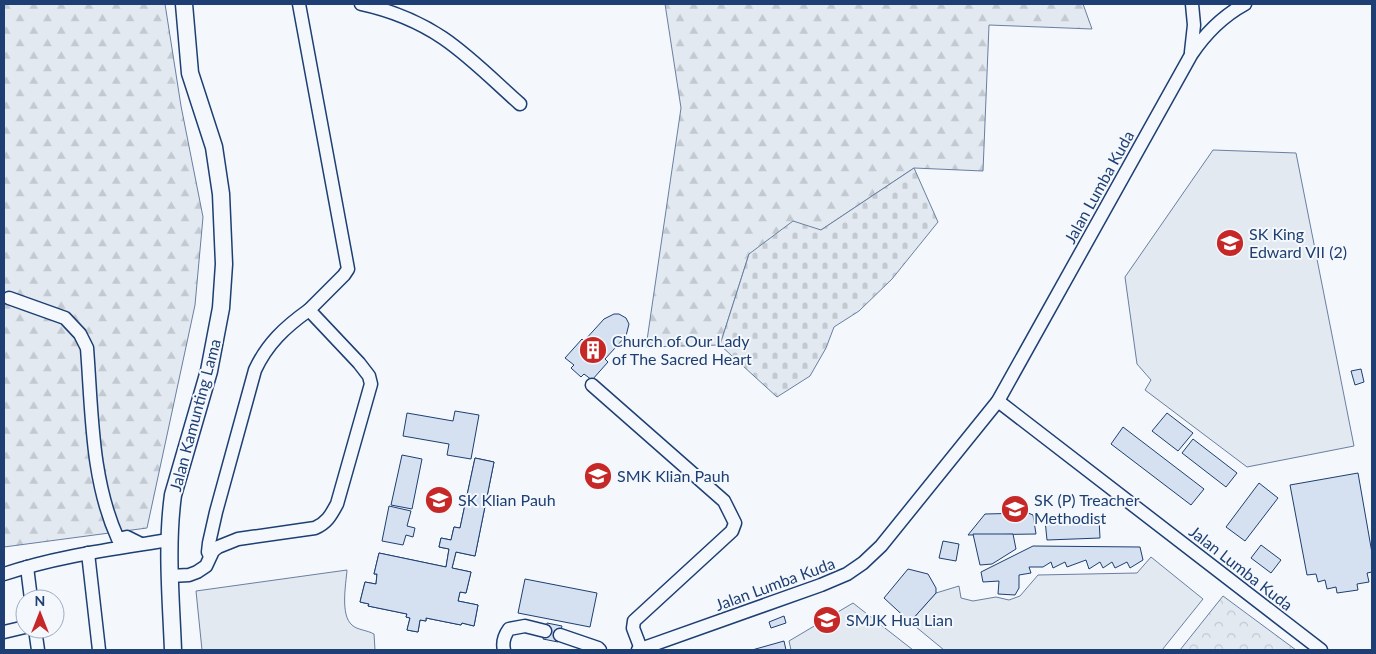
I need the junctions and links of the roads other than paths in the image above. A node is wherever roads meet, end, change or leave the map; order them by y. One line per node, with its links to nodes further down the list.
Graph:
1 (184, 4): 12 (main road, Jalan Kamunting Lama)
2 (299, 4): 9 (street)
3 (361, 4): 7 (street)
4 (1192, 4): 6 (street)
5 (1245, 4): 6 (street, Jalan Lumba Kuda)
6 (1191, 54): 11 (street, Jalan Lumba Kuda)
7 (520, 104)
8 (9, 298): 13 (street)
9 (308, 310): 15 (street); 15 (street)
10 (592, 385): 26 (street)
11 (998, 401): 26 (street, Jalan Lumba Kuda); 27 (street, Jalan Lumba Kuda)
12 (169, 540): 13 (street); 18 (main road, Jalan Kamunting Lama)
13 (141, 544): 14 (street)
14 (88, 553): 16 (street); 22 (street)
15 (210, 556): 18 (street)
16 (27, 566): 17 (street); 19 (street)
17 (4, 574)
18 (170, 576): 23 (main road, Jalan Kamunting Lama)
19 (30, 589)
20 (545, 631): 24 (street)
21 (560, 635): 25 (street)
22 (99, 650)
23 (174, 650)
24 (504, 650)
25 (600, 650)
26 (640, 650)
27 (1321, 650)

